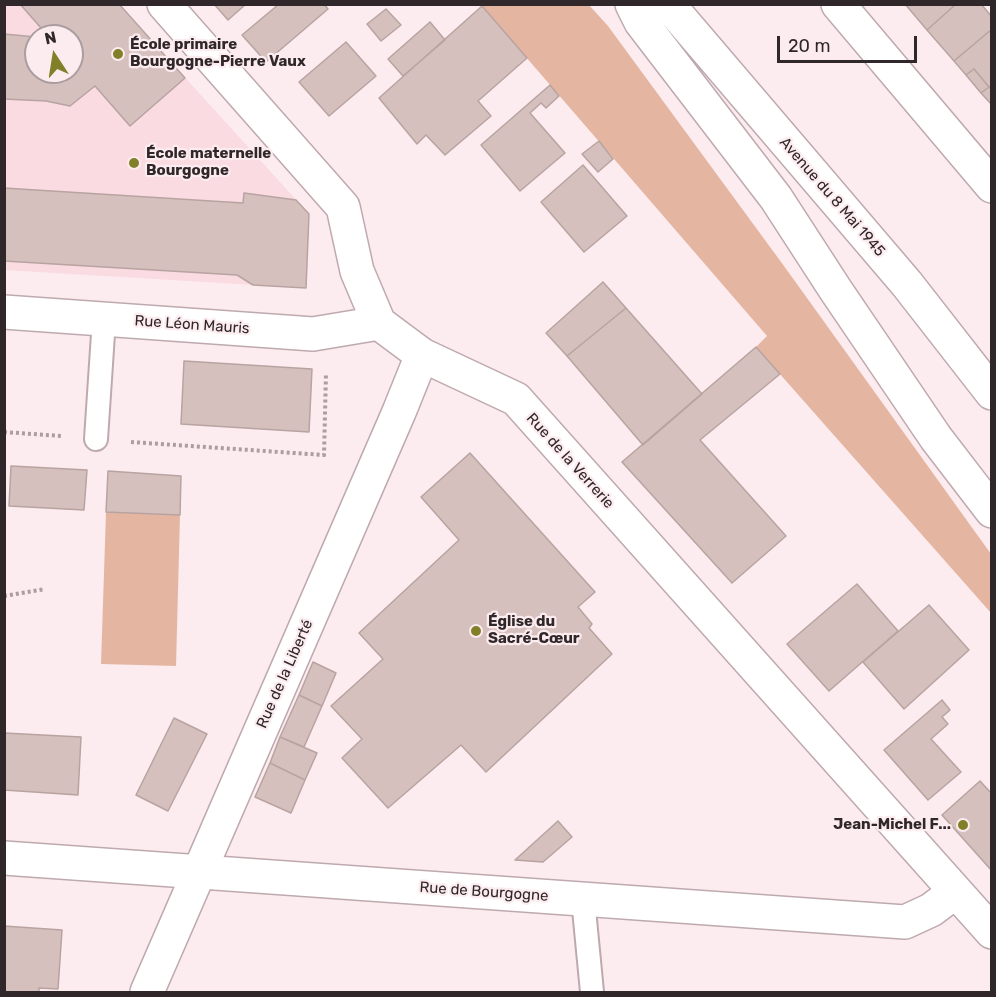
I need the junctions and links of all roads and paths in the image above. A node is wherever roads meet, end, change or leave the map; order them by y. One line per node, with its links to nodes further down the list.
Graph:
1 (164, 4): 9 (street)
2 (632, 4): 16 (street)
3 (668, 4): 6 (street, Avenue du 8 Mai 1945)
4 (838, 4): 5 (street)
5 (992, 186)
6 (907, 284): 12 (street); 13 (street, Avenue du 8 Mai 1945)
7 (4, 312): 8 (street, Rue Léon Mauris)
8 (104, 320): 10 (street, Rue Léon Mauris); 15 (lane)
9 (379, 323): 10 (street, Rue Léon Mauris); 11 (street, Rue de la Verrerie)
10 (313, 334): 15 (path)
11 (422, 355): 20 (street, Rue de la Liberté); 21 (street, Rue de la Verrerie)
12 (992, 363)
13 (992, 393)
14 (4, 432): 15 (path)
15 (96, 439)
16 (992, 511)
17 (45, 589): 18 (path)
18 (4, 596)
19 (4, 858): 20 (street, Rue de Bourgogne)
20 (199, 871): 22 (street, Rue de Bourgogne); 24 (street, Rue de la Liberté)
21 (955, 892): 22 (street, Rue de Bourgogne); 23 (street, Rue de la Verrerie)
22 (583, 899): 25 (lane)
23 (992, 932)
24 (147, 993)
25 (592, 993)

